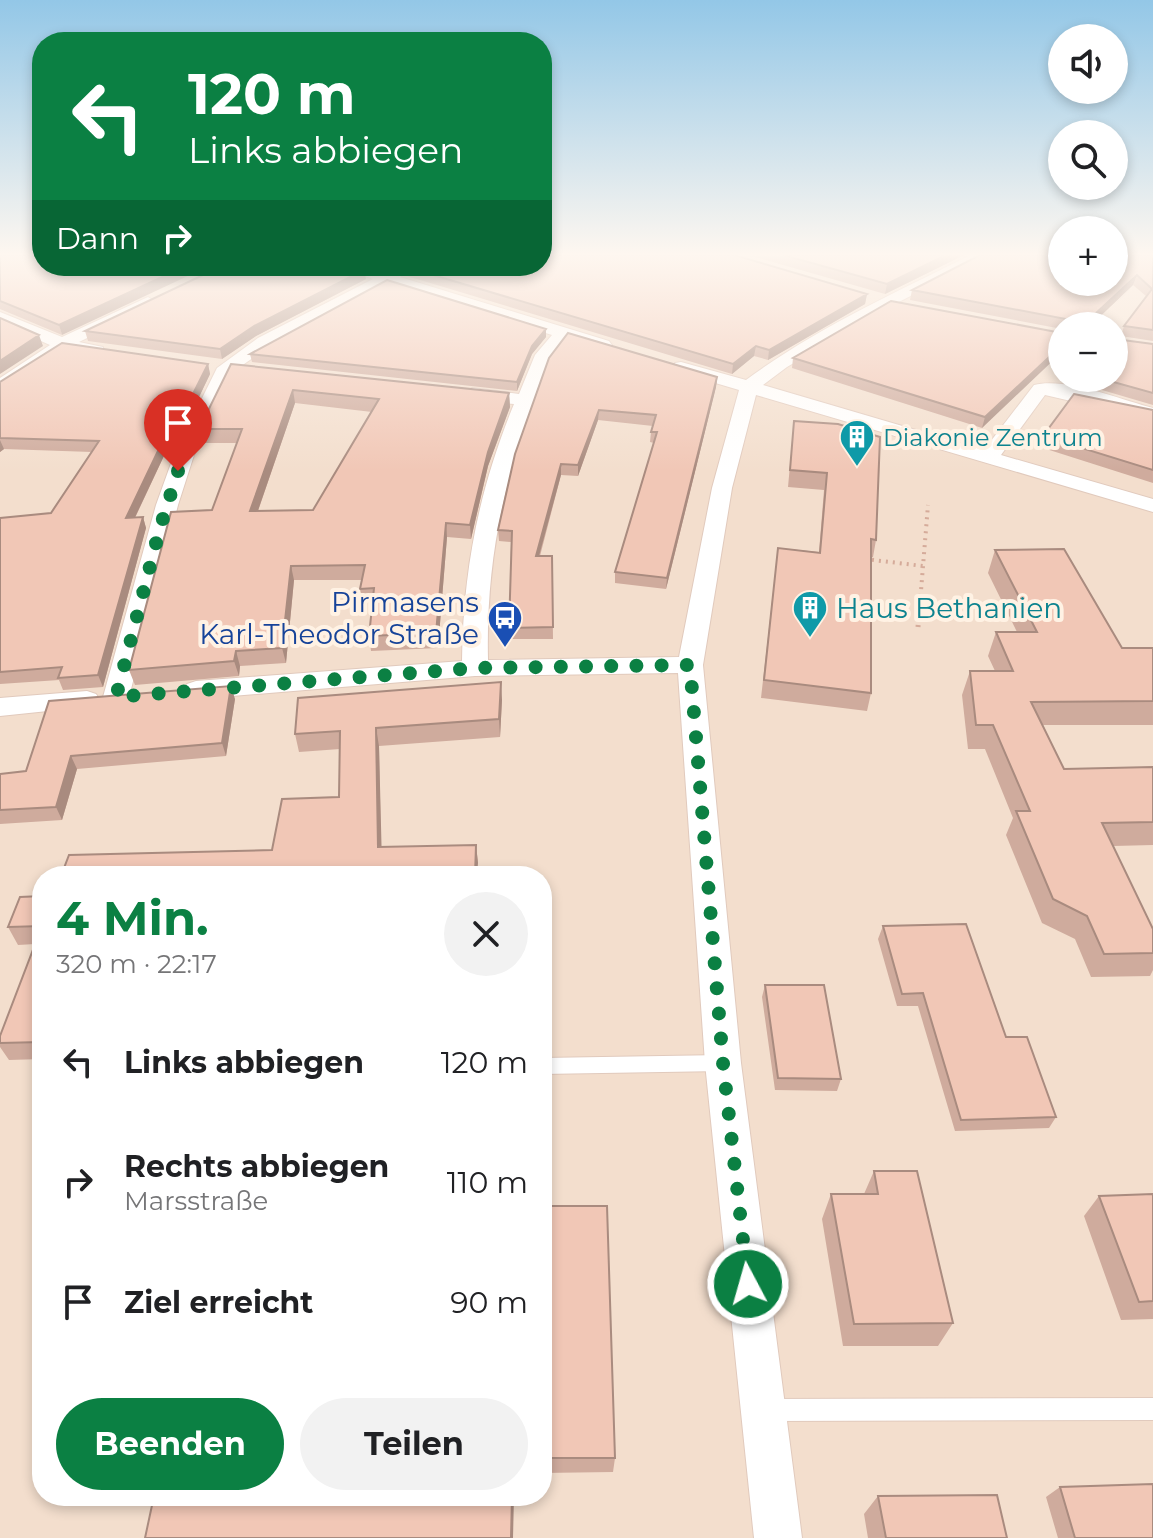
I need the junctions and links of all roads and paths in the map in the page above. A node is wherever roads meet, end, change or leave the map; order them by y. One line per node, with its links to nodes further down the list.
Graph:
1 (23, 327): 7 (street)
2 (99, 327): 7 (street)
3 (292, 327): 11 (street)
4 (541, 327): 6 (street)
5 (844, 327): 14 (street)
6 (564, 334): 8 (street); 16 (street)
7 (63, 344): 9 (street); 13 (street)
8 (621, 350)
9 (109, 353)
10 (663, 362): 14 (street)
11 (218, 367): 12 (street); 28 (street)
12 (257, 372)
13 (0, 387)
14 (749, 387): 18 (street); 24 (street)
15 (446, 392): 16 (street)
16 (525, 400): 25 (street)
17 (1153, 414): 18 (street)
18 (988, 458): 20 (street)
19 (928, 505): 22 (path)
20 (1153, 506)
21 (864, 559): 22 (path)
22 (923, 566): 23 (path)
23 (918, 627)
24 (690, 665): 25 (street); 30 (street)
25 (475, 668): 26 (street)
26 (176, 692)
27 (146, 695): 28 (street)
28 (116, 697): 29 (street)
29 (0, 707)
30 (723, 1063): 31 (lane); 33 (street)
31 (552, 1066)
32 (1153, 1409): 33 (lane)
33 (762, 1410): 34 (street)
34 (778, 1538)

